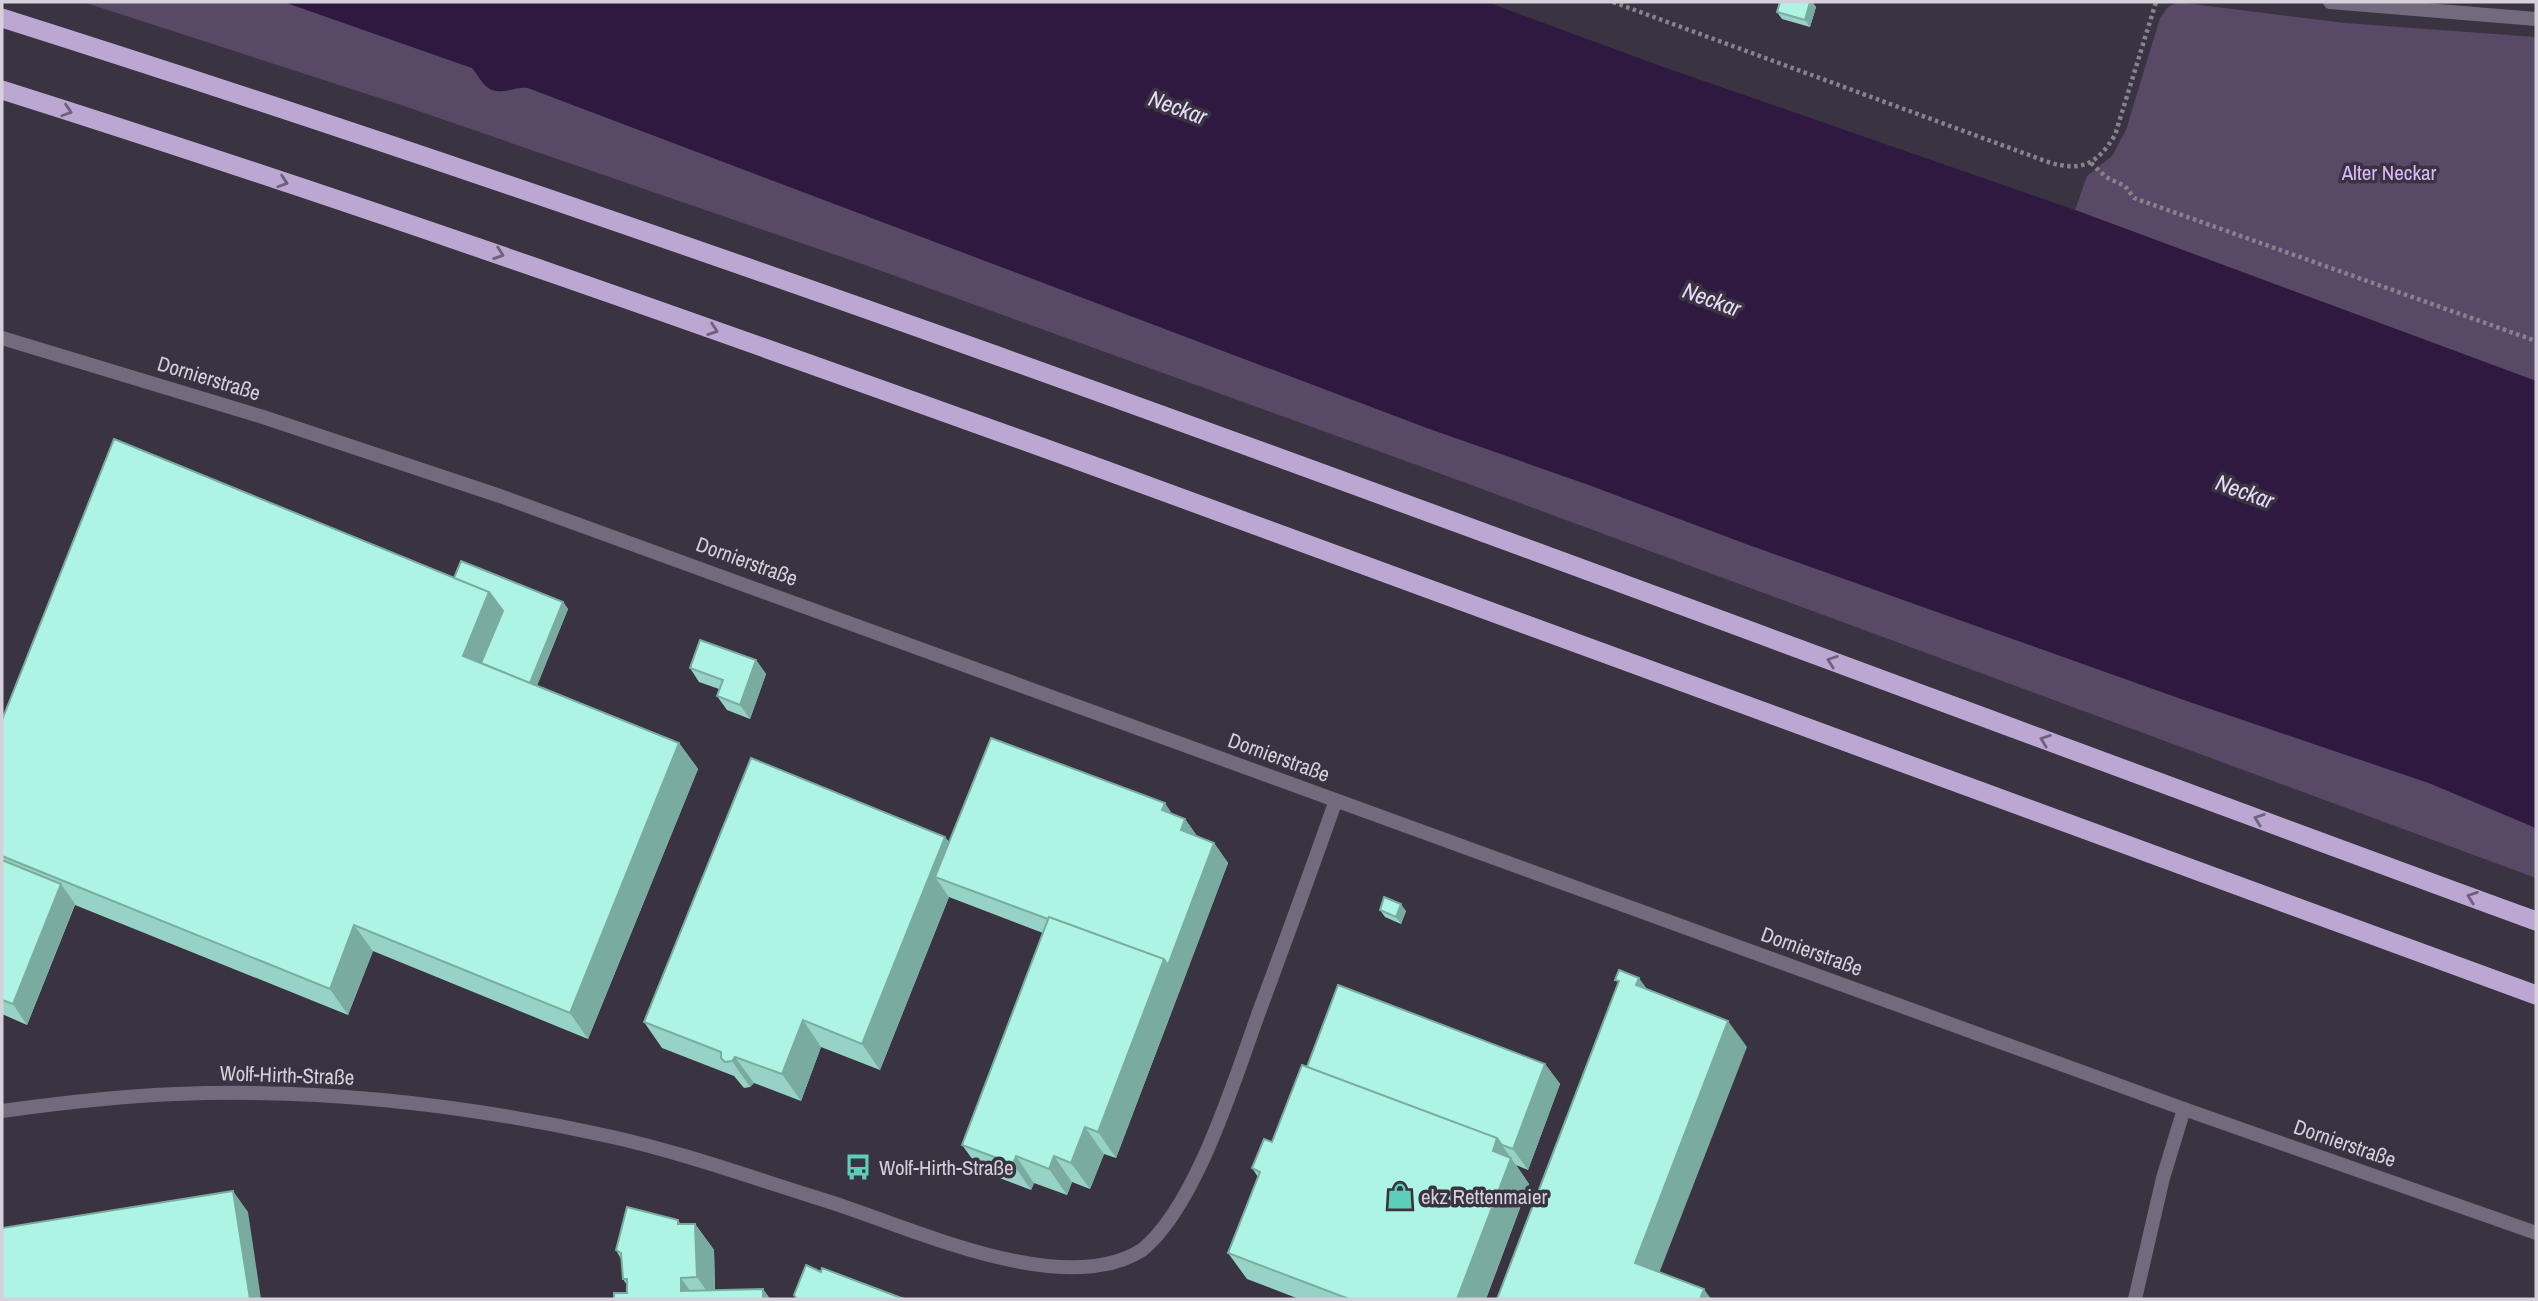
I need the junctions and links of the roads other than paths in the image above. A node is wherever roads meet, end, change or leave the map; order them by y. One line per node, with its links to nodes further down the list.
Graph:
1 (2330, 2): 3 (street)
2 (2, 18): 7 (highway, one-way to 2)
3 (2536, 19)
4 (2, 90): 8 (highway, one-way to 8)
5 (2, 338): 6 (street, Dornierstraße)
6 (1336, 800): 9 (street, Dornierstraße); 10 (street, Wolf-Hirth-Straße)
7 (2536, 920)
8 (2536, 995)
9 (2184, 1109): 11 (street, Dornierstraße); 12 (street)
10 (2, 1111)
11 (2536, 1233)
12 (2135, 1299)

